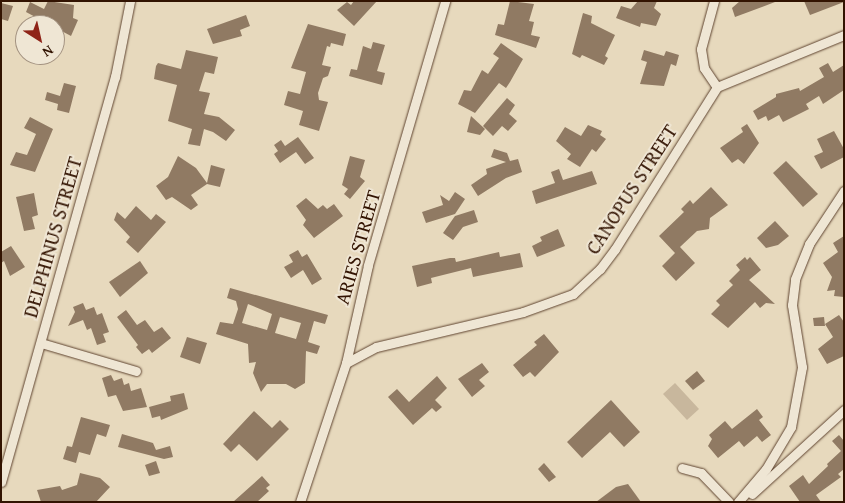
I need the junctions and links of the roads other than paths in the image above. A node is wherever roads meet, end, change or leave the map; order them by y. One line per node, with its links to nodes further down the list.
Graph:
1 (130, 1): 7 (street, DELPHINUS STREET)
2 (445, 1): 8 (street, ARIES STREET)
3 (714, 1): 5 (street)
4 (844, 35): 5 (street)
5 (717, 87): 8 (street, CANOPUS STREET)
6 (844, 191): 15 (street)
7 (41, 343): 9 (street); 12 (street, DELPHINUS STREET)
8 (346, 362): 13 (street, ARIES STREET)
9 (136, 371)
10 (844, 410): 16 (street)
11 (682, 468): 14 (street)
12 (1, 482)
13 (300, 502)
14 (729, 502)
15 (738, 502)
16 (744, 502)

